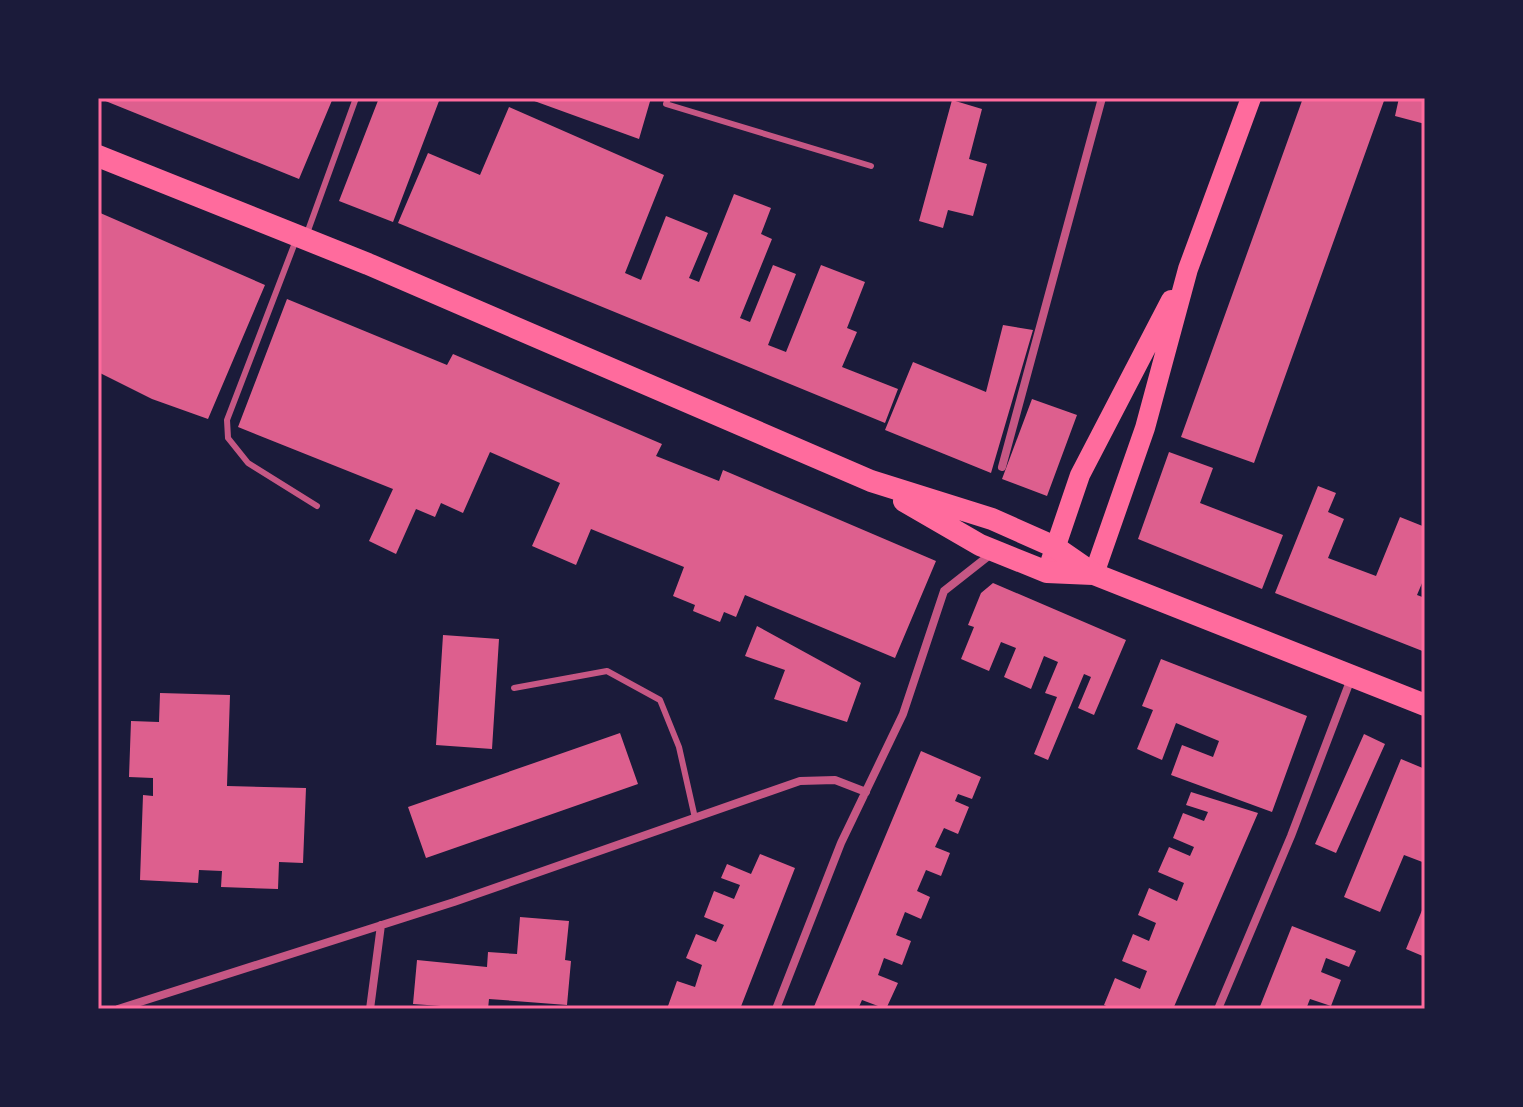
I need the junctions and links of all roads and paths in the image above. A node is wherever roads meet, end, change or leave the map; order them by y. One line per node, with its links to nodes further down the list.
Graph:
1 (356, 98): 7 (lane)
2 (668, 98): 6 (lane)
3 (1102, 98): 9 (street)
4 (1251, 98): 8 (main road)
5 (98, 156): 7 (highway)
6 (871, 166)
7 (301, 238): 10 (highway); 11 (lane)
8 (1188, 269): 12 (main road); 15 (main road)
9 (1002, 467)
10 (871, 481): 12 (highway); 13 (highway)
11 (317, 506)
12 (1055, 547): 14 (main road); 15 (highway)
13 (995, 551): 14 (highway); 19 (street)
14 (1047, 572): 15 (highway)
15 (1094, 574): 16 (highway)
16 (1353, 675): 18 (highway); 25 (street)
17 (514, 688): 20 (lane)
18 (1425, 705)
19 (866, 792): 20 (street); 24 (street)
20 (695, 818): 21 (street)
21 (381, 925): 22 (street); 23 (street)
22 (118, 1009)
23 (370, 1009)
24 (776, 1009)
25 (1218, 1009)

